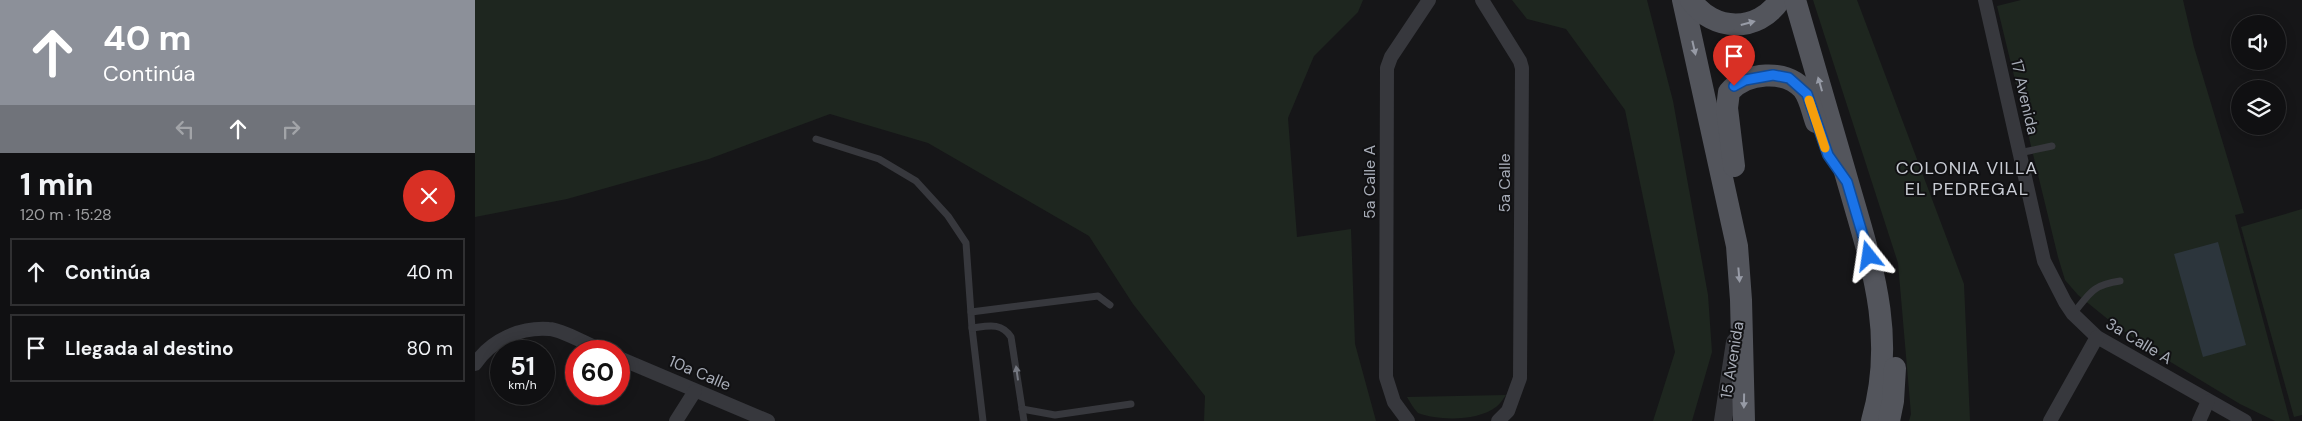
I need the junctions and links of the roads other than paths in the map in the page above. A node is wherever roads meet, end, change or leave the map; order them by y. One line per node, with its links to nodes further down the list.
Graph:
1 (1429, 0): 32 (street, 5a Calle A)
2 (1482, 0): 33 (street, 5a Calle)
3 (1683, 0): 12 (main road, one-way to 12)
4 (1691, 0): 5 (main road, one-way to 5)
5 (1779, 0)
6 (1795, 0): 11 (main road, one-way to 6)
7 (1985, 0): 10 (street, 17 Avenida)
8 (816, 139): 17 (lane)
9 (2052, 146): 10 (lane)
10 (2019, 153): 13 (street, 17 Avenida)
11 (1850, 191): 12 (main road); 36 (main road); 37 (main road)
12 (1737, 246): 15 (main road, one-way to 15)
13 (2044, 261): 18 (street, 3a Calle A)
14 (2120, 281): 18 (lane)
15 (1741, 300): 34 (street, 15 Avenida); 35 (main road, one-way to 35)
16 (1110, 305): 17 (lane)
17 (971, 312): 19 (lane)
18 (2073, 314): 20 (street, 3a Calle A)
19 (972, 328): 27 (lane, one-way to 19); 30 (lane)
20 (2097, 337): 25 (street, 3a Calle A); 38 (street)
21 (577, 340): 23 (street)
22 (630, 363): 24 (street, 10a Calle)
23 (475, 364)
24 (695, 391): 28 (street); 29 (street, 10a Calle)
25 (2208, 401): 39 (street); 40 (street, 3a Calle A)
26 (1131, 404): 27 (lane)
27 (1022, 409): 31 (lane)
28 (676, 421)
29 (768, 421)
30 (983, 421)
31 (1024, 421)
32 (1408, 421)
33 (1499, 421)
34 (1723, 421)
35 (1744, 421)
36 (1872, 421)
37 (1889, 421)
38 (2050, 421)
39 (2199, 421)
40 (2245, 421)

